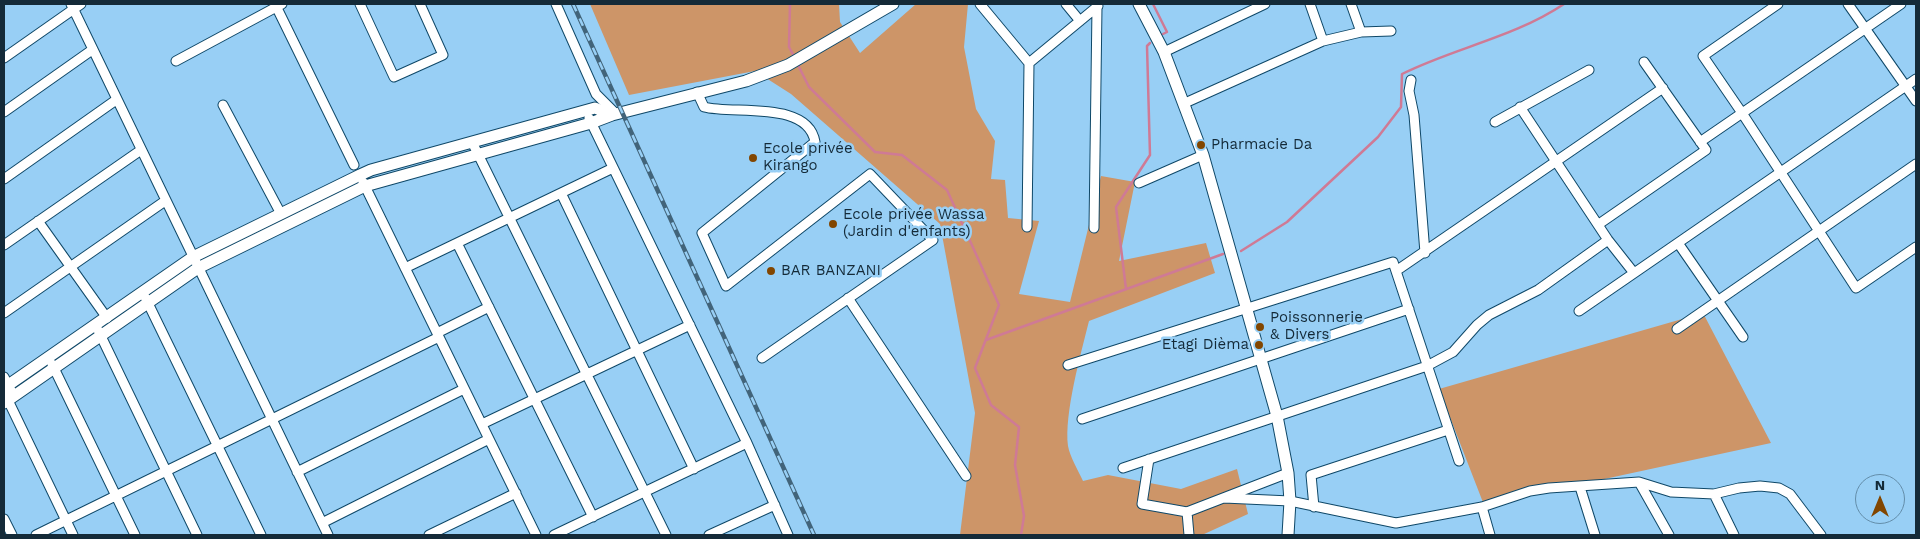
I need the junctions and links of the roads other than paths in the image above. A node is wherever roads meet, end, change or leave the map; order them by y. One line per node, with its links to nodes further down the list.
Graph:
1 (360, 4): 2 (street)
2 (420, 4)
3 (556, 4): 42 (street)
4 (894, 4): 33 (street)
5 (980, 4): 27 (street)
6 (1066, 4): 17 (street)
7 (1140, 4): 23 (street)
8 (1265, 4): 23 (street)
9 (1310, 4): 21 (street)
10 (1351, 4): 20 (street)
11 (1778, 4): 41 (street)
12 (1848, 4): 18 (street)
13 (1901, 4): 18 (street)
14 (278, 5): 25 (street); 53 (street)
15 (1099, 5): 17 (street); 65 (street)
16 (75, 6): 22 (street); 24 (street)
17 (1080, 21): 27 (street)
18 (1865, 28): 31 (street); 41 (street)
19 (1391, 31): 20 (street)
20 (1362, 32): 21 (street)
21 (1324, 41): 36 (street)
22 (92, 50): 34 (street); 40 (street)
23 (1164, 52): 36 (street)
24 (4, 58)
25 (176, 61)
26 (1644, 62): 32 (street)
27 (1029, 63): 64 (street)
28 (1589, 70): 38 (street)
29 (1916, 79): 31 (street)
30 (1411, 80): 72 (street)
31 (1906, 86): 35 (street); 54 (street)
32 (1662, 88): 46 (street); 50 (street)
33 (697, 92): 42 (street); 80 (street)
34 (116, 100): 47 (street); 55 (street)
35 (1916, 101)
36 (1185, 103): 49 (street)
37 (223, 105): 60 (street)
38 (1520, 107): 43 (street); 50 (street)
39 (585, 110): 42 (street); 44 (street); 45 (street)
40 (4, 112)
41 (1742, 113): 46 (street); 54 (street)
42 (614, 114): 44 (street)
43 (1495, 122)
44 (591, 123): 48 (street); 52 (street)
45 (472, 142): 48 (street); 53 (street)
46 (1700, 142): 63 (street)
47 (141, 150): 59 (street); 62 (street)
48 (478, 154): 57 (street); 61 (street)
49 (1203, 155): 56 (street); 83 (street)
50 (1558, 160): 63 (street); 72 (street)
51 (1916, 164): 66 (street)
52 (613, 168): 58 (street); 88 (street)
53 (357, 170): 57 (street); 60 (street)
54 (1779, 173): 66 (street); 69 (street)
55 (4, 179)
56 (1138, 183)
57 (365, 186): 75 (street); 76 (street)
58 (561, 193): 61 (street); 93 (street)
59 (165, 201): 73 (street); 74 (street)
60 (281, 214): 73 (street)
61 (510, 218): 68 (street); 99 (street)
62 (38, 221): 70 (street); 74 (street)
63 (1598, 224): 67 (street)
64 (1028, 227)
65 (1094, 228)
66 (1818, 232): 71 (street); 81 (street)
67 (1608, 240): 78 (street); 98 (street)
68 (457, 243): 76 (street); 82 (street)
69 (1678, 243): 78 (street); 81 (street)
70 (4, 245)
71 (1916, 247)
72 (1425, 253): 77 (street)
73 (193, 257): 75 (street); 79 (street)
74 (70, 267): 86 (street); 87 (street)
75 (198, 268): 79 (street); 104 (street)
76 (405, 268): 91 (street)
77 (1396, 271): 83 (street); 84 (street)
78 (1634, 273): 85 (street)
79 (146, 298): 87 (street); 90 (street); 110 (street)
80 (848, 298): 94 (street); 118 (street)
81 (1718, 300): 89 (street); 92 (street)
82 (489, 307): 91 (street); 102 (street)
83 (1247, 308): 95 (street); 97 (street)
84 (1409, 309): 95 (street); 98 (street)
85 (1579, 311)
86 (4, 313)
87 (106, 318): 90 (street)
88 (690, 325): 93 (street); 109 (street)
89 (1677, 329)
90 (99, 330): 96 (street); 115 (street)
91 (438, 335): 100 (street); 104 (street)
92 (1743, 336)
93 (637, 350): 99 (street); 114 (street)
94 (762, 358)
95 (1261, 359): 103 (street); 105 (street)
96 (51, 363): 101 (street); 124 (street)
97 (1068, 365)
98 (1427, 366): 103 (street); 107 (street)
99 (587, 374): 102 (street); 121 (street)
100 (464, 389): 106 (street); 116 (street)
101 (6, 392): 133 (street)
102 (534, 399): 106 (street); 131 (street)
103 (1277, 416): 111 (street); 117 (street)
104 (272, 419): 110 (street); 116 (street)
105 (1082, 419)
106 (482, 424): 108 (street)
107 (1448, 430): 112 (street); 128 (street)
108 (489, 439): 122 (street); 134 (street)
109 (747, 443): 114 (street); 127 (street)
110 (218, 446): 115 (street); 140 (street)
111 (1149, 459): 113 (street); 130 (street)
112 (1458, 461)
113 (1123, 468)
114 (694, 469): 121 (street)
115 (166, 471): 124 (street); 139 (street)
116 (297, 472): 134 (street)
117 (1288, 473): 125 (street); 126 (street)
118 (966, 476)
119 (1639, 482): 120 (street); 123 (street); 152 (street)
120 (1580, 487): 129 (street); 151 (street)
121 (645, 492): 131 (street); 145 (street)
122 (516, 493): 142 (street); 143 (street)
123 (1714, 494): 153 (street); 154 (street)
124 (116, 496): 133 (street); 138 (street)
125 (1224, 498): 126 (street); 130 (street)
126 (1290, 501): 128 (street); 149 (street)
127 (775, 505): 146 (street); 147 (street)
128 (1314, 507): 129 (street)
129 (1482, 507): 150 (street)
130 (1187, 512): 148 (street)
131 (593, 517): 144 (street)
132 (4, 519): 135 (street)
133 (66, 521): 136 (street); 137 (street)
134 (322, 522): 141 (street)
135 (12, 535)
136 (36, 535)
137 (73, 535)
138 (135, 535)
139 (197, 535)
140 (261, 535)
141 (328, 535)
142 (429, 535)
143 (536, 535)
144 (554, 535)
145 (666, 535)
146 (710, 535)
147 (788, 535)
148 (1189, 535)
149 (1288, 535)
150 (1490, 535)
151 (1595, 535)
152 (1669, 535)
153 (1734, 535)
154 (1821, 535)

